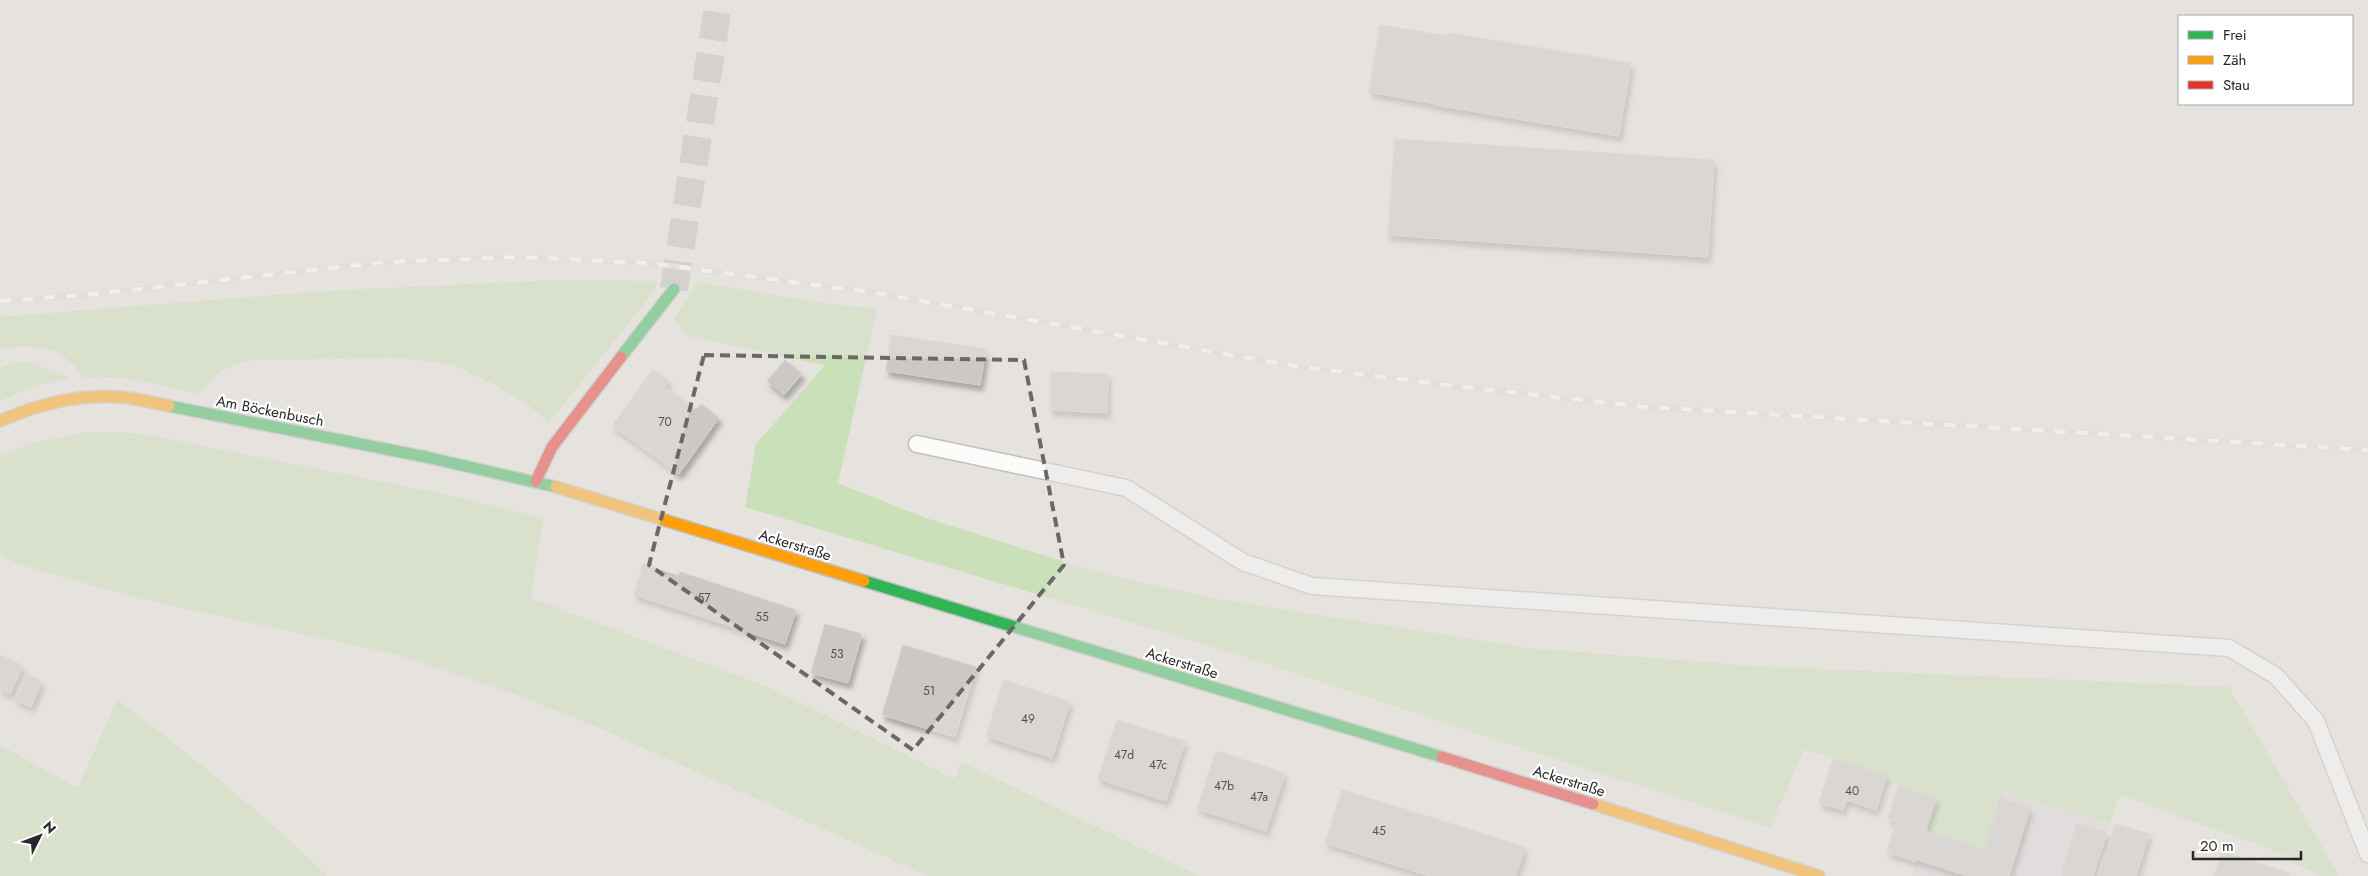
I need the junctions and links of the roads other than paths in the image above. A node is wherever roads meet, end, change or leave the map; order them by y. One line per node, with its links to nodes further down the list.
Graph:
1 (674, 289): 4 (street)
2 (0, 421): 4 (street, Am Böckenbusch)
3 (917, 444): 5 (lane)
4 (536, 481): 6 (street, Ackerstraße)
5 (2368, 854)
6 (1819, 876)

